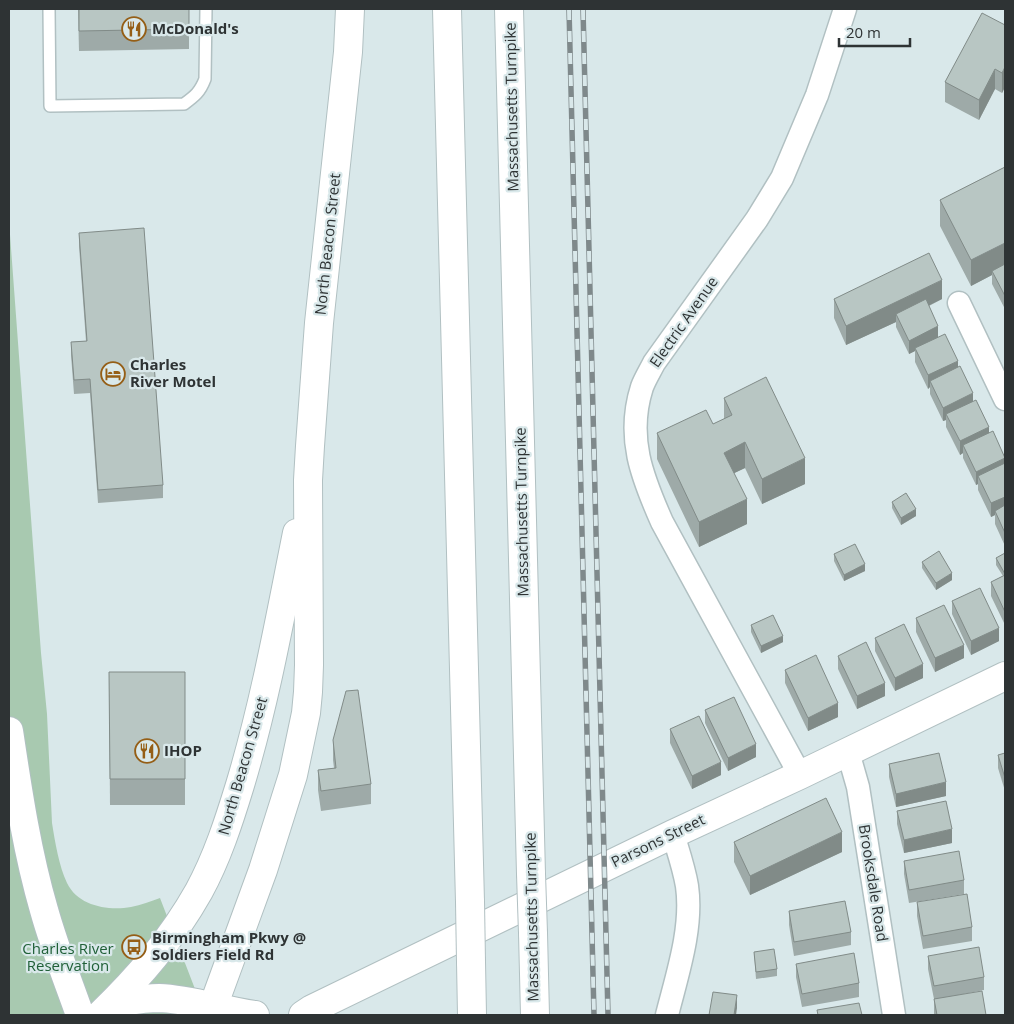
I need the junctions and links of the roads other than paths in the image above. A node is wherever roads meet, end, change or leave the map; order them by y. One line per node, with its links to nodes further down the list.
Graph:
1 (49, 9): 2 (lane)
2 (206, 9)
3 (350, 9): 9 (main road, North Beacon Street)
4 (447, 9): 20 (main road, bridge)
5 (509, 9): 21 (main road, Massachusetts Turnpike, bridge)
6 (845, 9): 13 (street, Electric Avenue)
7 (959, 303): 8 (street)
8 (1005, 399)
9 (308, 480): 15 (main road, North Beacon Street); 16 (main road, North Beacon Street)
10 (1005, 676): 12 (main road, Parsons Street)
11 (9, 731): 18 (main road)
12 (848, 752): 13 (main road, Parsons Street); 23 (street, Brooksdale Road)
13 (800, 775): 14 (main road, Parsons Street)
14 (673, 834): 17 (main road, Parsons Street); 22 (street)
15 (106, 1009): 16 (main road)
16 (212, 1011): 19 (main road)
17 (301, 1013)
18 (80, 1015)
19 (255, 1015)
20 (472, 1015)
21 (535, 1015)
22 (667, 1015)
23 (894, 1015)

